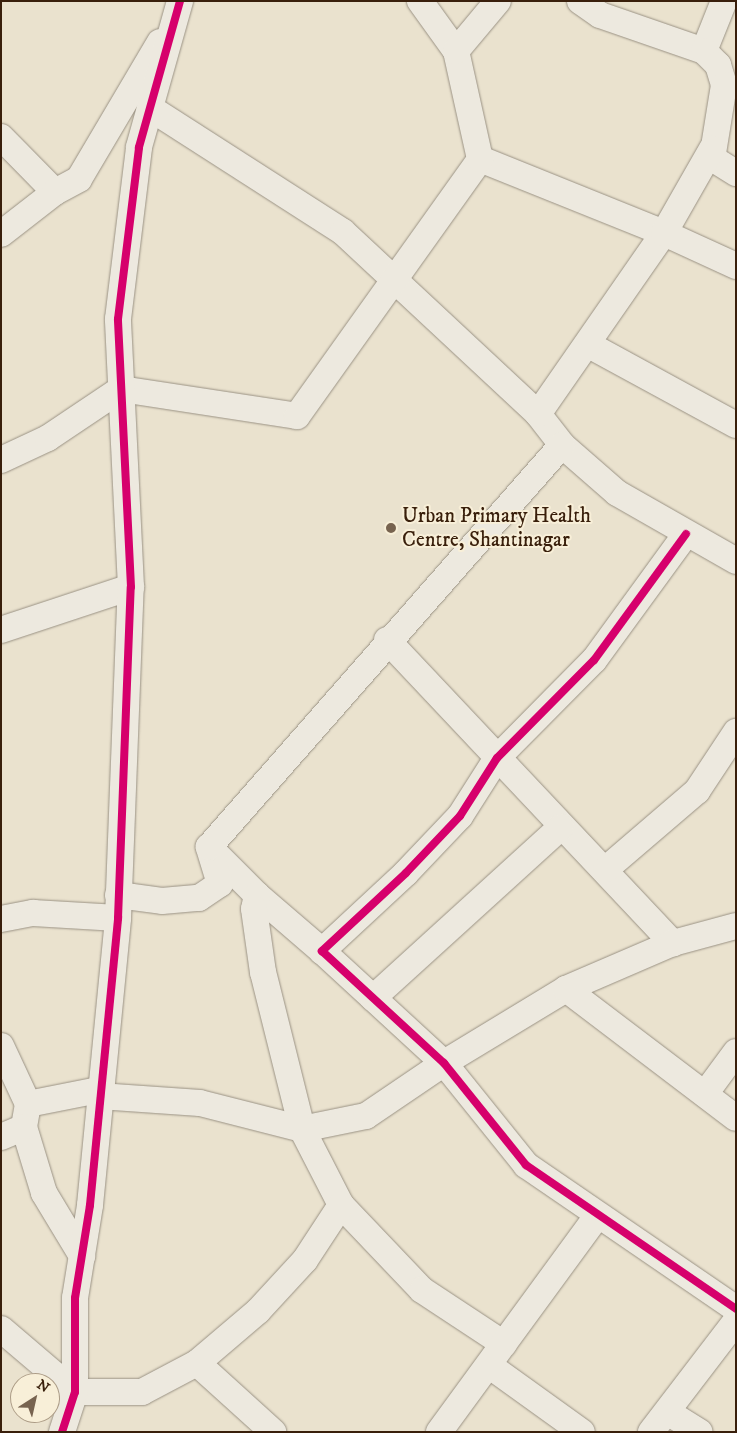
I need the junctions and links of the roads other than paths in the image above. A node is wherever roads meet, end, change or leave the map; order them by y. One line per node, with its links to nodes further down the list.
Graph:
1 (420, 1): 6 (street)
2 (498, 1): 6 (street)
3 (580, 1): 7 (street)
4 (724, 1): 7 (street)
5 (179, 6): 8 (street); 13 (street)
6 (456, 51): 11 (street)
7 (704, 51): 10 (street)
8 (150, 108): 17 (street); 19 (street)
9 (1, 137): 13 (street)
10 (712, 149): 12 (street); 14 (street)
11 (480, 159): 14 (street); 17 (street)
12 (736, 173)
13 (56, 192): 15 (street)
14 (664, 233): 16 (street); 18 (street)
15 (1, 234)
16 (736, 266)
17 (394, 282): 19 (street); 20 (street)
18 (589, 345): 20 (street); 21 (street)
19 (121, 389): 23 (street); 26 (street)
20 (538, 414): 22 (street)
21 (736, 425)
22 (562, 445): 24 (street); 28 (street)
23 (2, 458)
24 (686, 534): 25 (street); 30 (street)
25 (736, 561)
26 (132, 587): 27 (street); 35 (street)
27 (1, 630)
28 (388, 640): 30 (street); 32 (street)
29 (736, 732): 33 (street)
30 (497, 758): 31 (street); 39 (street)
31 (561, 827): 33 (street); 41 (street)
32 (209, 847): 34 (street); 35 (street)
33 (606, 869): 38 (street)
34 (256, 895): 39 (street); 49 (street)
35 (118, 906): 36 (street); 45 (street)
36 (1, 919)
37 (736, 926): 38 (street)
38 (673, 943): 40 (street)
39 (322, 951): 41 (street)
40 (566, 989): 44 (street); 46 (street)
41 (373, 998): 44 (street)
42 (1, 1046): 48 (street)
43 (736, 1052): 46 (street)
44 (444, 1063): 49 (street); 51 (street)
45 (99, 1093): 48 (street); 49 (street); 52 (street)
46 (704, 1094): 47 (street)
47 (736, 1118)
48 (18, 1123): 52 (street)
49 (302, 1129): 50 (street)
50 (341, 1205): 56 (street); 57 (street)
51 (597, 1216): 53 (street); 56 (street)
52 (82, 1256): 59 (street)
53 (736, 1309)
54 (736, 1321): 60 (street)
55 (1, 1329): 59 (street)
56 (504, 1344): 58 (street)
57 (197, 1364): 59 (street); 62 (street)
58 (490, 1366): 63 (street); 64 (street)
59 (75, 1392): 61 (street)
60 (669, 1413): 65 (street); 66 (street)
61 (62, 1432)
62 (272, 1432)
63 (439, 1432)
64 (582, 1432)
65 (651, 1432)
66 (700, 1432)

